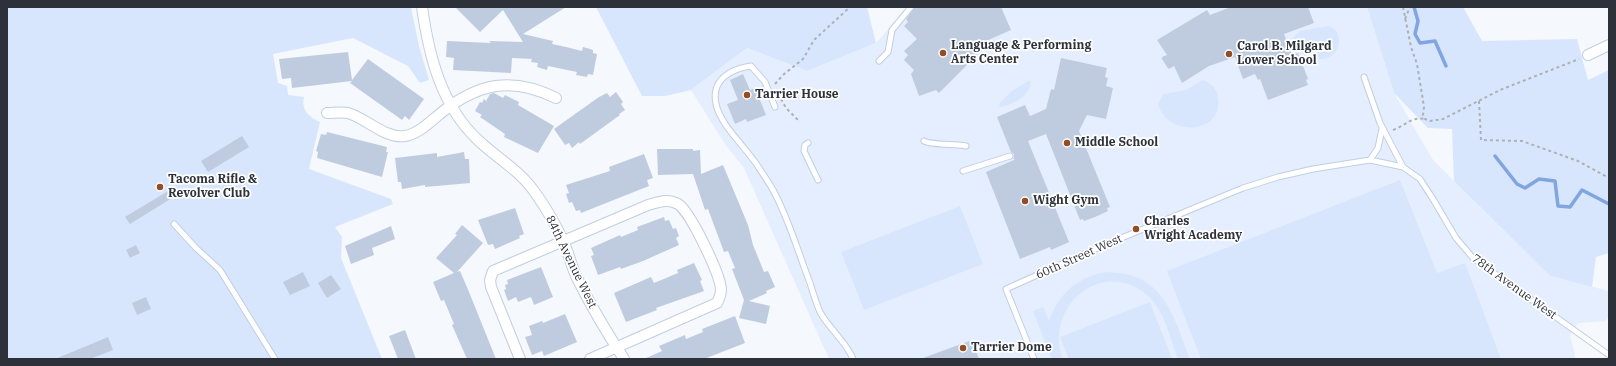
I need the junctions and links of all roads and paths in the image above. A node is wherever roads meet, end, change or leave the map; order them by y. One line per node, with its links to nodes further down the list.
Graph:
1 (422, 7): 15 (street, 84th Avenue West)
2 (850, 7): 11 (path)
3 (911, 7): 9 (lane)
4 (1403, 7): 6 (path)
5 (1410, 7): 6 (path)
6 (1404, 20): 18 (path)
7 (1609, 45): 8 (street)
8 (1588, 55): 14 (path)
9 (880, 61)
10 (1364, 77): 20 (lane)
11 (777, 88)
12 (780, 97): 19 (path)
13 (556, 98): 15 (street)
14 (1479, 101): 18 (path); 30 (path)
15 (451, 105): 17 (street); 33 (street, 84th Avenue West)
16 (775, 107): 40 (lane)
17 (327, 112)
18 (1425, 119): 21 (path)
19 (800, 122)
20 (1382, 128): 21 (lane); 26 (lane)
21 (1384, 134): 28 (lane)
22 (924, 140): 24 (lane)
23 (808, 143): 31 (lane)
24 (966, 146)
25 (1010, 156): 29 (lane)
26 (1370, 160): 27 (lane, 60th Street West); 41 (lane, 60th Street West)
27 (1380, 162): 28 (lane, 78th Avenue West)
28 (1403, 167): 35 (lane, 78th Avenue West)
29 (963, 171)
30 (1609, 178)
31 (818, 180)
32 (174, 224): 36 (lane)
33 (564, 242): 34 (street, 84th Avenue West); 34 (street); 37 (street)
34 (617, 347): 38 (street); 39 (street, 84th Avenue West)
35 (1609, 355)
36 (275, 359)
37 (520, 359)
38 (590, 359)
39 (624, 359)
40 (853, 359)
41 (1034, 359)

